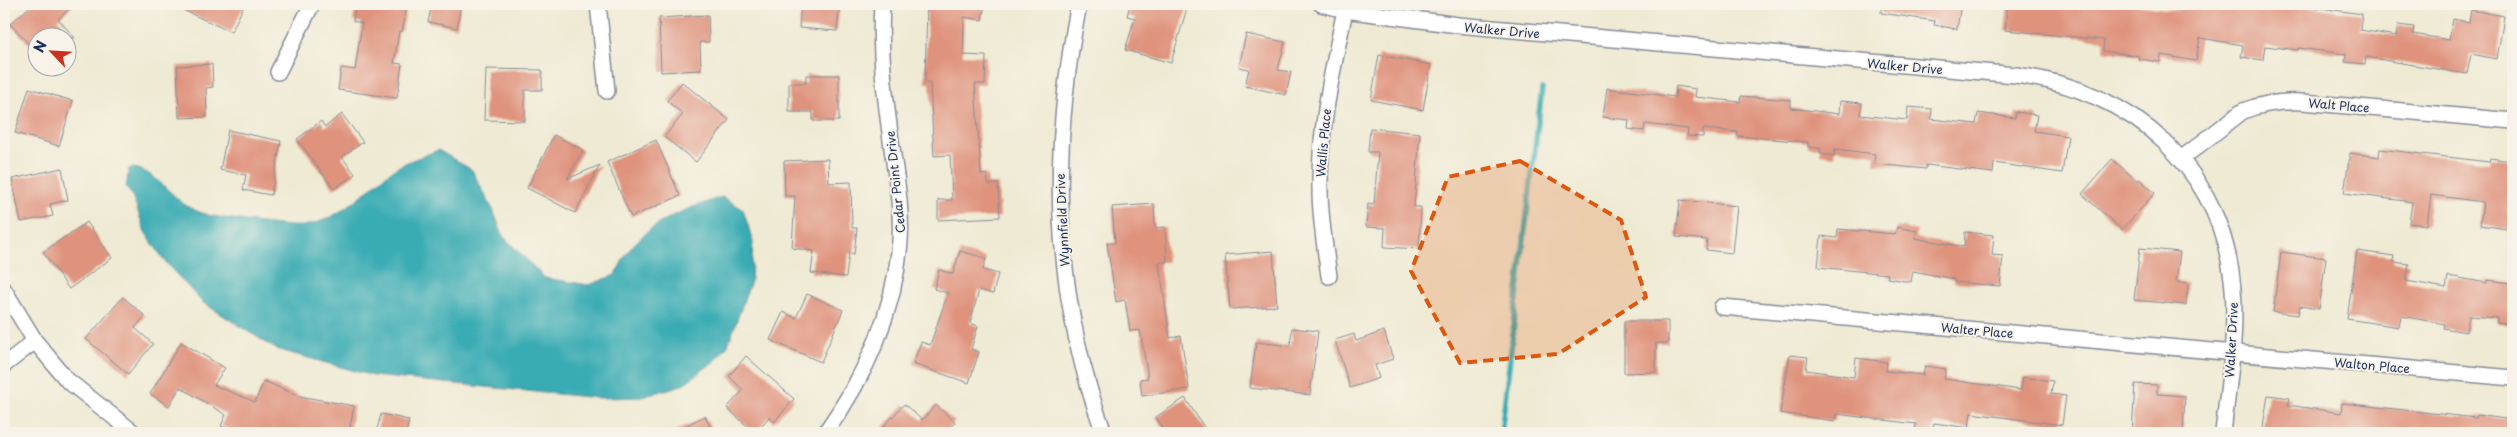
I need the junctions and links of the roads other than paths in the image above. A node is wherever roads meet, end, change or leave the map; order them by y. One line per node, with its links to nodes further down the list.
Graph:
1 (312, 4): 7 (street)
2 (598, 4): 8 (street)
3 (882, 4): 19 (street, Cedar Point Drive)
4 (1079, 4): 20 (street, Wynnfield Drive)
5 (1320, 4): 6 (street, Walker Drive)
6 (1346, 10): 10 (street, Walker Drive); 11 (street, Wallis Place)
7 (278, 72)
8 (607, 91)
9 (2513, 121): 10 (street, Walt Place)
10 (2181, 159): 15 (street, Walker Drive)
11 (1329, 276)
12 (4, 290): 14 (street)
13 (1722, 307): 15 (street, Walter Place)
14 (35, 341): 16 (street); 18 (street)
15 (2231, 352): 17 (street, Walton Place); 21 (street, Walker Drive)
16 (4, 365)
17 (2513, 378)
18 (134, 433)
19 (825, 433)
20 (1104, 433)
21 (2224, 433)

